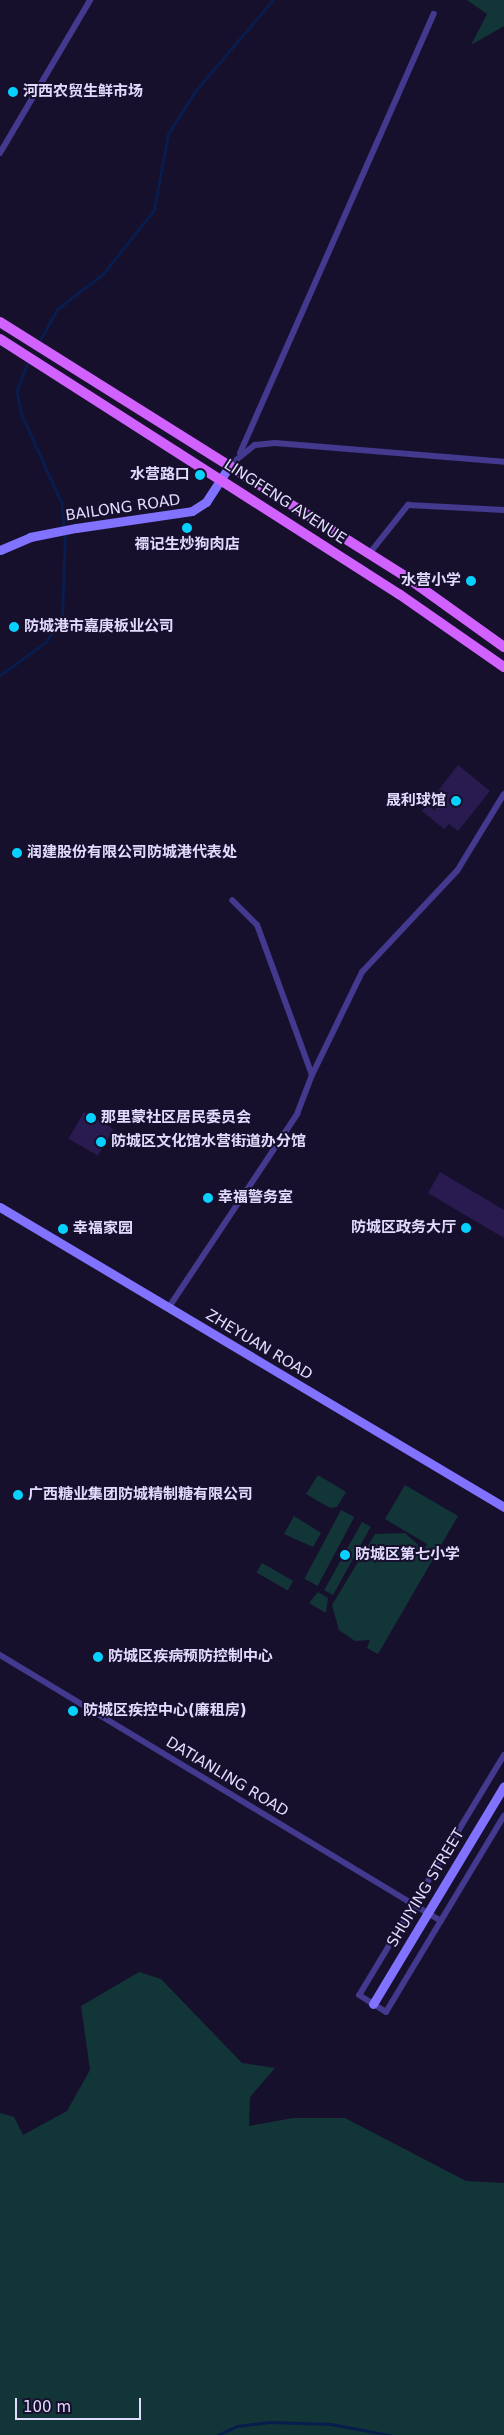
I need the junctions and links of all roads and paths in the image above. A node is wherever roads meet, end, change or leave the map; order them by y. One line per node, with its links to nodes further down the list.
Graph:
1 (90, 0): 3 (street)
2 (434, 14): 6 (street)
3 (0, 153)
4 (0, 322): 8 (main road, LINGFENG AVENUE)
5 (0, 339): 9 (main road, LINGFENG AVENUE)
6 (240, 453): 7 (street); 8 (street)
7 (504, 462)
8 (230, 466): 9 (street, BAILONG ROAD); 12 (main road, LINGFENG AVENUE)
9 (222, 478): 11 (street, BAILONG ROAD); 14 (main road, LINGFENG AVENUE)
10 (504, 510): 12 (street)
11 (0, 550)
12 (369, 554): 13 (main road, LINGFENG AVENUE)
13 (504, 647)
14 (504, 667)
15 (504, 794): 17 (street)
16 (232, 900): 17 (street)
17 (312, 1076): 19 (street)
18 (0, 1207): 19 (street, ZHEYUAN ROAD)
19 (169, 1307): 20 (street, ZHEYUAN ROAD)
20 (504, 1507)
21 (0, 1655): 25 (street, DATIANLING ROAD)
22 (504, 1755): 25 (street)
23 (504, 1786): 26 (street, SHUIYING STREET)
24 (504, 1816): 27 (street)
25 (414, 1904): 26 (street, DATIANLING ROAD); 28 (street)
26 (427, 1913): 27 (street, DATIANLING ROAD); 28 (street, SHUIYING STREET)
27 (441, 1921): 28 (street)
28 (373, 2004)

